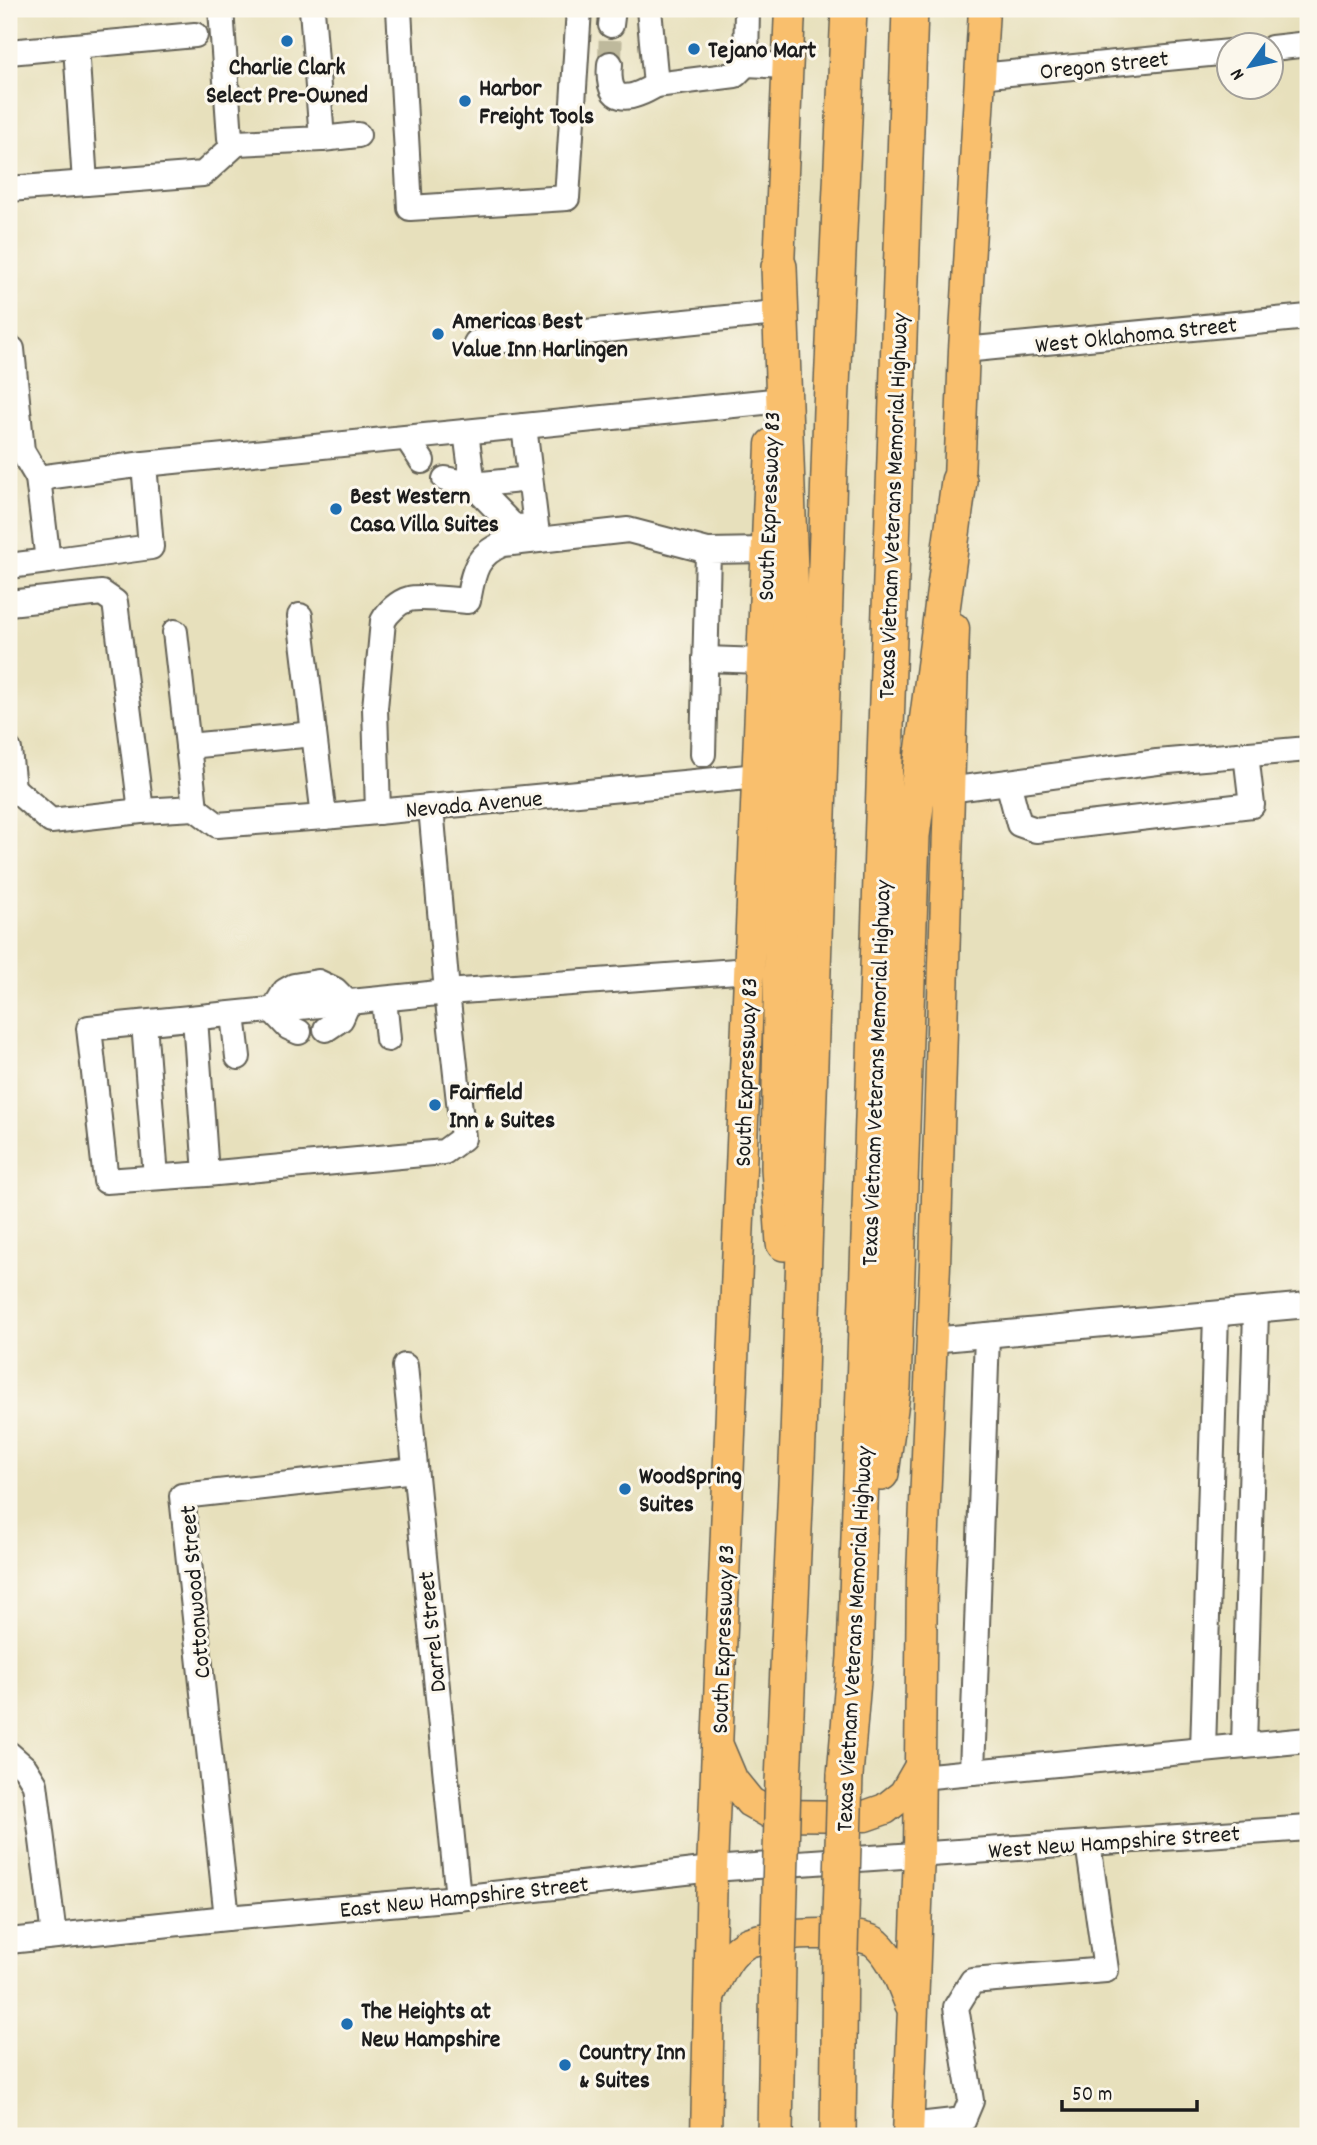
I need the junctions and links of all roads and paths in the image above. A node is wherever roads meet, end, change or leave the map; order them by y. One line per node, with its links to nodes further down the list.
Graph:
1 (221, 9): 24 (street)
2 (312, 9): 23 (street)
3 (399, 9): 4 (street)
4 (579, 9)
5 (649, 9): 21 (street)
6 (747, 9): 18 (street)
7 (790, 9): 19 (main road, South Expressway 83)
8 (849, 9): 88 (highway)
9 (910, 9): 90 (highway, Texas Vietnam Veterans Memorial Highway)
10 (980, 15): 20 (main road)
11 (195, 35): 13 (street)
12 (1308, 44): 14 (street)
13 (76, 46): 15 (street); 25 (street)
14 (1286, 46)
15 (9, 52)
16 (1216, 53): 20 (street, Oregon Street)
17 (610, 64): 21 (street)
18 (746, 64): 19 (street); 21 (street)
19 (787, 66): 27 (main road, South Expressway 83)
20 (979, 76): 32 (main road)
21 (656, 85)
22 (358, 135): 23 (street)
23 (322, 138): 24 (street)
24 (237, 143): 25 (street)
25 (85, 183): 26 (street)
26 (9, 189)
27 (779, 267): 28 (main road, South Expressway 83); 88 (highway)
28 (776, 313): 30 (street); 33 (main road, South Expressway 83)
29 (1308, 317): 32 (street, West Oklahoma Street)
30 (476, 343)
31 (12, 349): 39 (street)
32 (964, 350): 42 (main road)
33 (773, 401): 34 (street); 44 (main road, South Expressway 83)
34 (524, 426): 35 (street); 40 (street)
35 (466, 432): 36 (street); 43 (street)
36 (407, 438): 37 (street); 38 (street)
37 (422, 461)
38 (144, 464): 39 (street); 46 (street)
39 (38, 478): 46 (street)
40 (530, 478): 43 (street); 43 (street)
41 (445, 479): 43 (street)
42 (959, 481): 62 (main road); 90 (highway)
43 (473, 485)
44 (766, 550): 45 (street); 52 (main road, South Expressway 83)
45 (708, 551): 51 (street); 66 (street)
46 (48, 561): 47 (street)
47 (9, 566)
48 (9, 603): 65 (street)
49 (300, 616): 53 (street)
50 (175, 632): 54 (street)
51 (705, 659): 52 (street); 57 (street)
52 (762, 661): 59 (main road, South Expressway 83)
53 (314, 734): 54 (street); 67 (street)
54 (188, 746): 64 (street)
55 (1308, 749): 58 (street)
56 (9, 750): 61 (street)
57 (703, 754)
58 (1246, 754): 60 (street); 60 (street)
59 (758, 776): 63 (street, Nevada Avenue); 68 (main road, South Expressway 83)
60 (1008, 782): 62 (street)
61 (11, 788): 65 (street)
62 (948, 790): 86 (main road)
63 (431, 807): 66 (street, Nevada Avenue); 69 (street)
64 (195, 808): 65 (street); 67 (street, Nevada Avenue)
65 (141, 811)
66 (378, 812): 67 (street, Nevada Avenue)
67 (324, 817)
68 (750, 970): 69 (street); 92 (main road, South Expressway 83)
69 (447, 992): 70 (street); 80 (street)
70 (384, 999): 71 (street); 78 (street)
71 (348, 1003): 72 (street); 76 (street)
72 (273, 1011): 73 (street); 77 (street)
73 (233, 1015): 74 (street); 79 (street)
74 (195, 1018): 75 (street); 80 (street)
75 (144, 1023): 81 (street); 81 (street)
76 (326, 1029)
77 (299, 1032)
78 (388, 1039)
79 (238, 1057)
80 (206, 1174): 81 (street)
81 (156, 1177)
82 (1308, 1305): 83 (street)
83 (1256, 1310): 84 (street); 93 (street)
84 (1216, 1314): 85 (street); 94 (street)
85 (987, 1335): 86 (street); 97 (street)
86 (932, 1340): 96 (main road)
87 (405, 1366): 89 (street, Darrel Street)
88 (798, 1438): 110 (highway, bridge)
89 (415, 1470): 102 (street, Darrel Street); 103 (street, Cottonwood Street)
90 (855, 1657): 111 (highway, Texas Vietnam Veterans Memorial Highway, bridge)
91 (1308, 1740): 93 (street)
92 (718, 1745): 96 (main road); 101 (main road, South Expressway 83)
93 (1244, 1746): 94 (street)
94 (1203, 1750): 97 (street)
95 (9, 1754): 104 (street)
96 (920, 1771): 97 (street); 100 (main road)
97 (972, 1772)
98 (1308, 1828): 99 (street, West New Hampshire Street)
99 (1088, 1843): 100 (street, West New Hampshire Street); 108 (street)
100 (919, 1854): 101 (street, East New Hampshire Street); 107 (main road)
101 (712, 1870): 102 (street, East New Hampshire Street); 106 (main road, South Expressway 83)
102 (458, 1898): 103 (street, East New Hampshire Street)
103 (227, 1918): 104 (street, East New Hampshire Street)
104 (54, 1936): 105 (street, East New Hampshire Street)
105 (9, 1941)
106 (709, 1998): 107 (main road); 109 (main road, South Expressway 83)
107 (914, 2014): 108 (main road)
108 (908, 2131)
109 (706, 2136)
110 (775, 2136)
111 (838, 2136)

